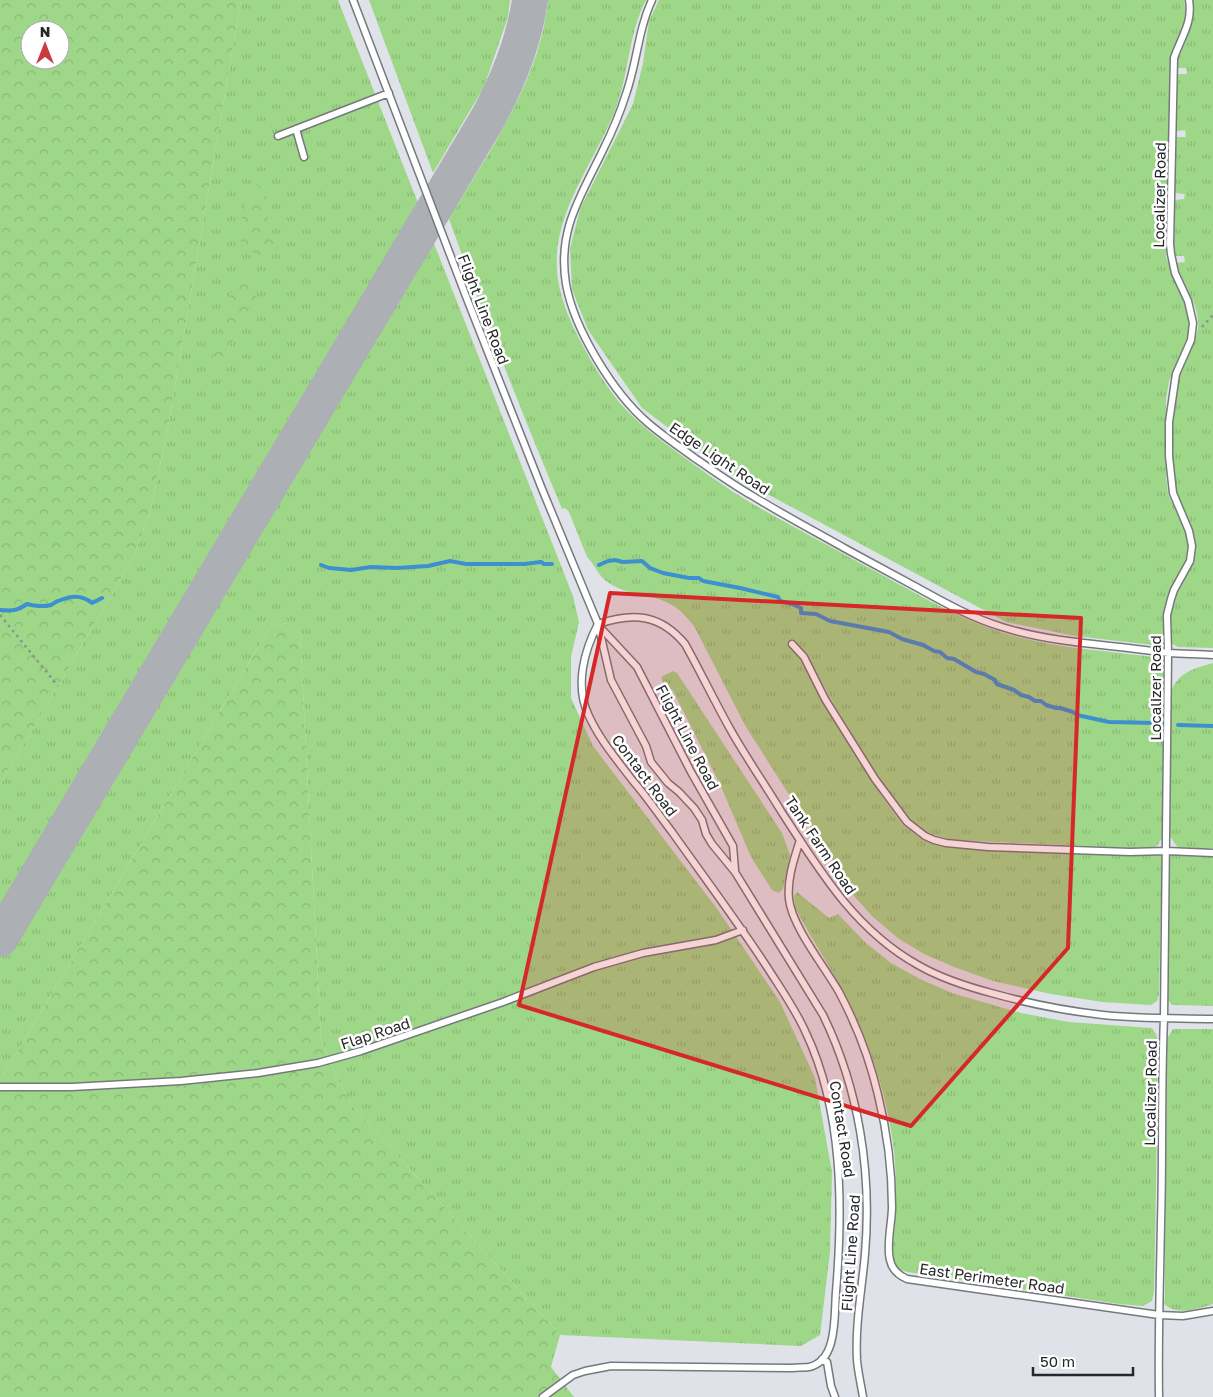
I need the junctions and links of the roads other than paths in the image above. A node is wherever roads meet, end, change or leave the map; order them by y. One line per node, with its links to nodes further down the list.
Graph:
1 (353, 0): 4 (lane, Flight Line Road)
2 (652, 0): 10 (lane, Edge Light Road)
3 (1189, 0): 10 (lane, Localizer Road)
4 (389, 94): 5 (lane); 8 (lane, Flight Line Road)
5 (296, 129): 6 (lane); 7 (lane)
6 (278, 136)
7 (304, 157)
8 (598, 624): 12 (lane, Tank Farm Road); 15 (lane, Flight Line Road); 15 (lane, Flight Line Road); 16 (lane, Contact Road)
9 (792, 644): 13 (lane)
10 (1168, 653): 11 (lane, Edge Light Road); 13 (lane, Localizer Road)
11 (1213, 655)
12 (800, 840): 17 (lane, Tank Farm Road); 21 (lane, East Perimeter Road)
13 (1166, 851): 14 (lane); 17 (lane, Localizer Road)
14 (1213, 852)
15 (735, 872): 25 (lane, Flight Line Road)
16 (743, 930): 19 (lane, Flap Road); 22 (lane, Contact Road)
17 (1164, 1018): 18 (lane, Tank Farm Road); 21 (lane, Localizer Road)
18 (1213, 1019)
19 (0, 1087)
20 (1213, 1311): 21 (lane, East Perimeter Road)
21 (1159, 1315): 26 (lane, Localizer Road)
22 (822, 1359): 23 (lane); 24 (lane)
23 (543, 1397)
24 (835, 1397)
25 (863, 1397)
26 (1159, 1397)

